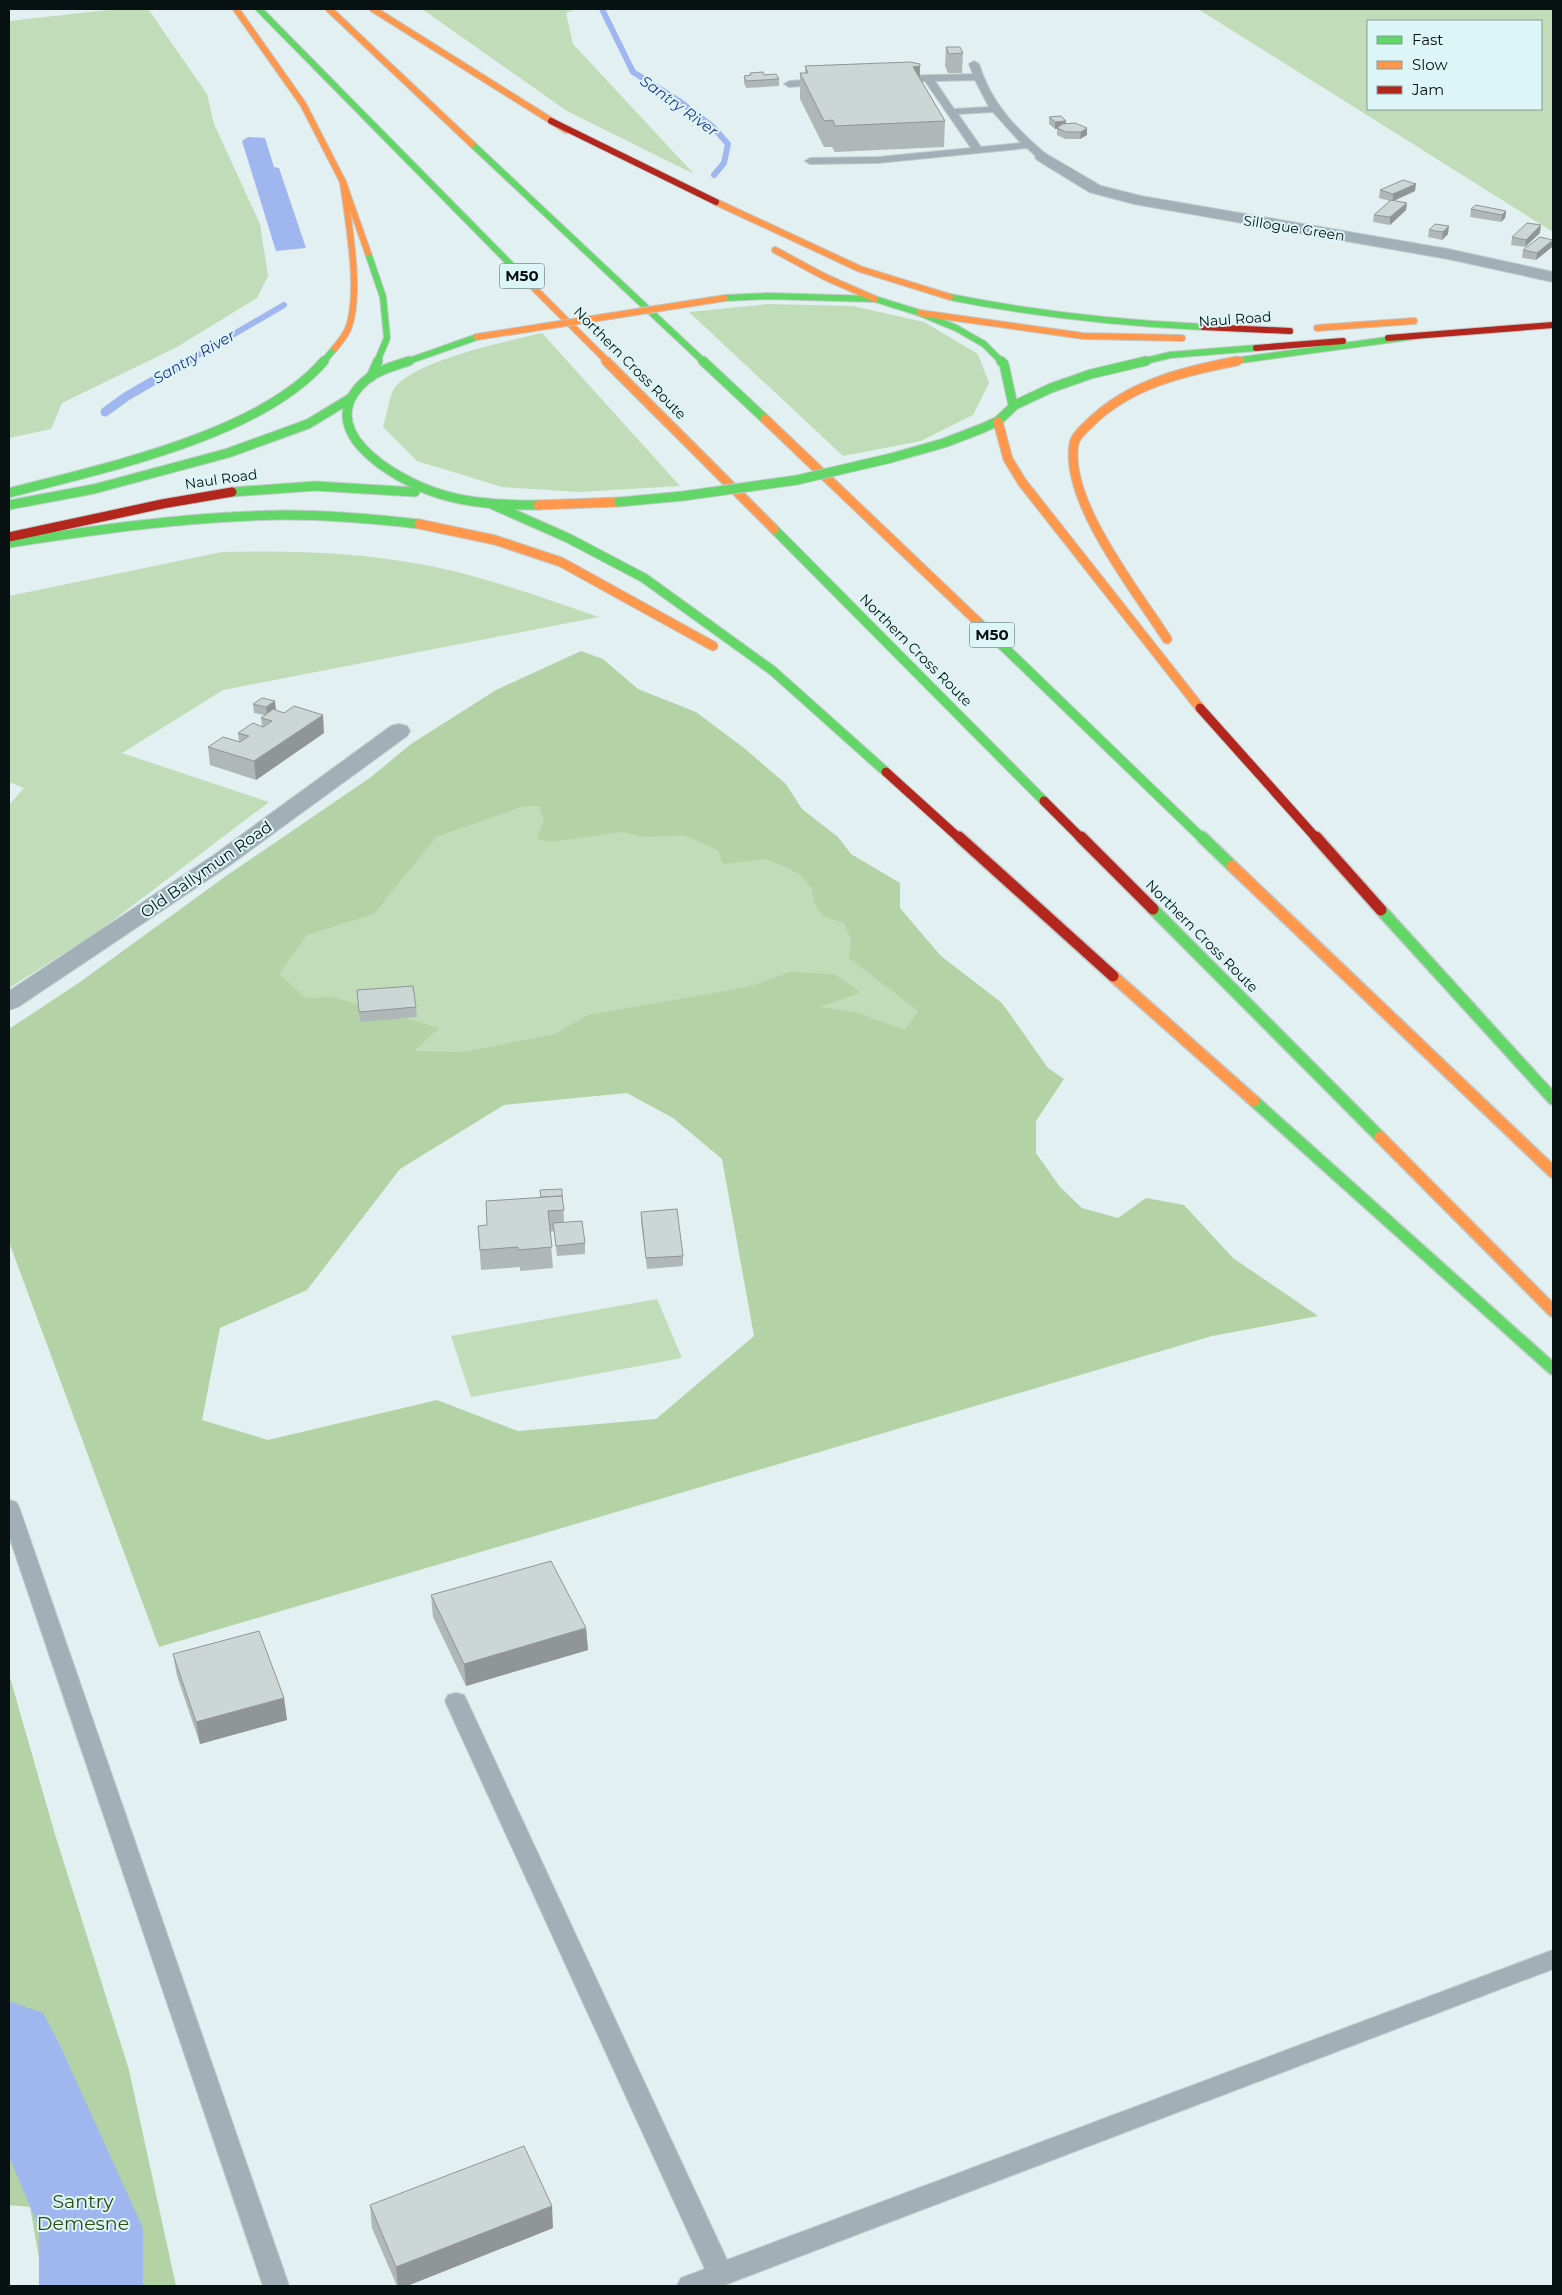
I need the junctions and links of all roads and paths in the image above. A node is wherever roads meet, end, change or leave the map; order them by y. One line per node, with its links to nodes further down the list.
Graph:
1 (236, 9): 18 (main road)
2 (259, 9): 48 (main road, Northern Cross Route / M50)
3 (329, 9): 47 (main road, M50)
4 (373, 9): 13 (main road)
5 (974, 64): 6 (lane)
6 (977, 76): 7 (lane); 11 (lane)
7 (928, 78): 8 (lane); 12 (lane)
8 (888, 80)
9 (838, 82): 10 (lane)
10 (789, 84)
11 (996, 109): 12 (lane); 14 (lane)
12 (950, 112): 15 (lane)
13 (551, 121): 19 (main road); 26 (main road)
14 (1028, 145): 15 (lane); 16 (lane)
15 (978, 150): 17 (lane)
16 (1043, 157): 21 (street, Sillogue Green)
17 (810, 161)
18 (344, 182): 28 (main road); 32 (main road)
19 (695, 205)
20 (762, 242): 22 (main road)
21 (1553, 276)
22 (875, 299): 23 (main road); 28 (main road, bridge)
23 (920, 313): 26 (main road, Naul Road); 30 (main road)
24 (1429, 319): 26 (main road, Naul Road)
25 (1553, 324): 27 (main road, Naul Road)
26 (1290, 331)
27 (1416, 336): 30 (main road, Naul Road); 38 (main road)
28 (371, 377): 29 (main road, Naul Road)
29 (351, 398): 33 (main road); 35 (main road, Naul Road)
30 (1013, 406): 31 (main road)
31 (998, 422): 34 (main road, bridge); 42 (main road)
32 (9, 493)
33 (441, 494): 34 (main road); 36 (main road, Naul Road)
34 (489, 503): 44 (main road)
35 (9, 505)
36 (9, 537)
37 (9, 543): 39 (main road)
38 (1171, 646)
39 (720, 651)
40 (1179, 661): 42 (main road)
41 (780, 693): 44 (main road)
42 (1216, 728): 46 (main road)
43 (399, 731): 45 (street, Old Ballymun Road)
44 (878, 765): 49 (main road)
45 (9, 1002)
46 (1553, 1099)
47 (1553, 1172)
48 (1553, 1311)
49 (1553, 1369)
50 (9, 1507): 54 (lane)
51 (456, 1701): 53 (lane)
52 (1553, 1960): 53 (lane)
53 (721, 2275): 55 (lane)
54 (276, 2286)
55 (690, 2286)

